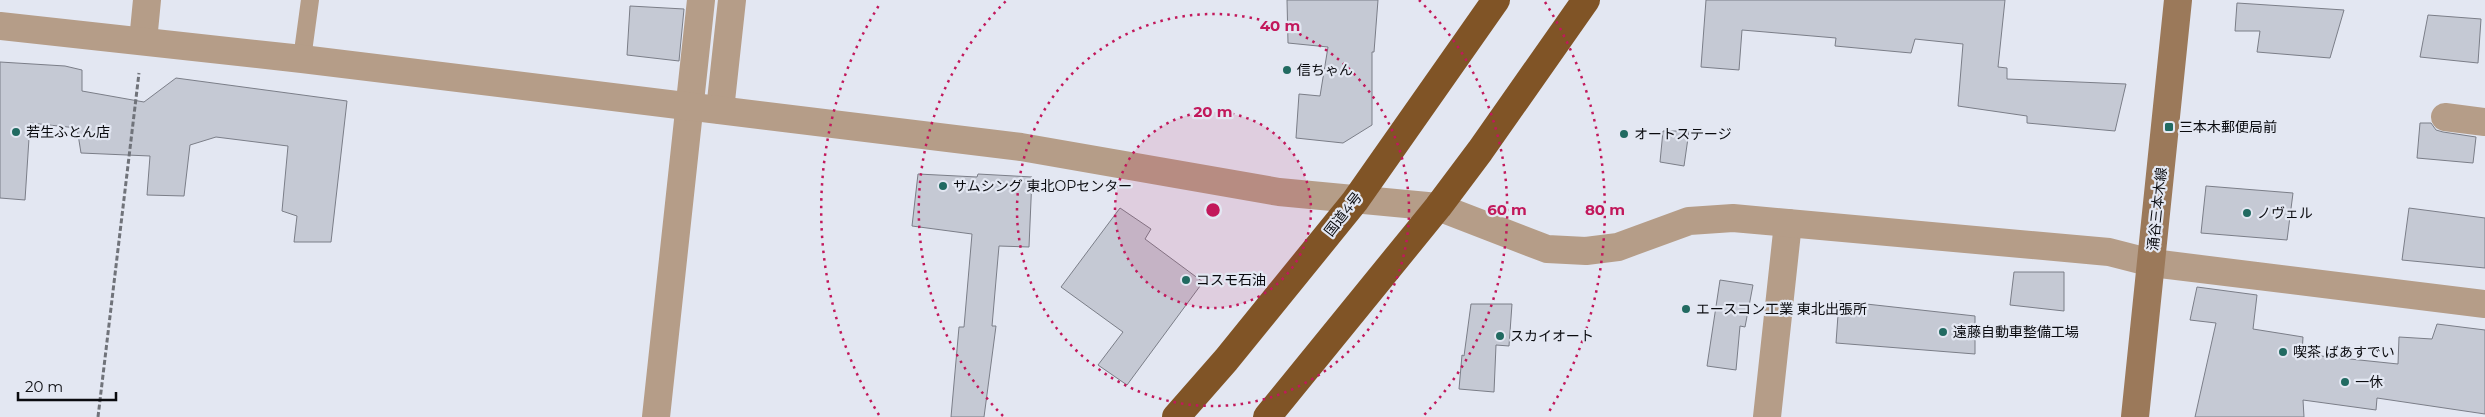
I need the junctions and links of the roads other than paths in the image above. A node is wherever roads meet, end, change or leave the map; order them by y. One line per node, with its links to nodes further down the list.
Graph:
1 (147, 0): 9 (street)
2 (310, 0): 10 (lane)
3 (701, 0): 11 (street)
4 (732, 0): 12 (street)
5 (1496, 0): 15 (highway, 国道4号)
6 (1586, 0): 16 (highway)
7 (2178, 0): 18 (main road, 涌谷三本木線)
8 (0, 26): 9 (street)
9 (143, 41): 10 (street)
10 (302, 59): 11 (street)
11 (689, 108): 12 (street); 20 (street)
12 (720, 110): 15 (street)
13 (2445, 118): 14 (street)
14 (2485, 122)
15 (1355, 201): 16 (street); 21 (highway, 国道4号)
16 (1438, 207): 17 (street); 22 (highway)
17 (1788, 223): 18 (street); 23 (street)
18 (2152, 262): 19 (street); 24 (main road, 涌谷三本木線)
19 (2485, 304)
20 (656, 417)
21 (1176, 417)
22 (1266, 417)
23 (1767, 417)
24 (2136, 417)

